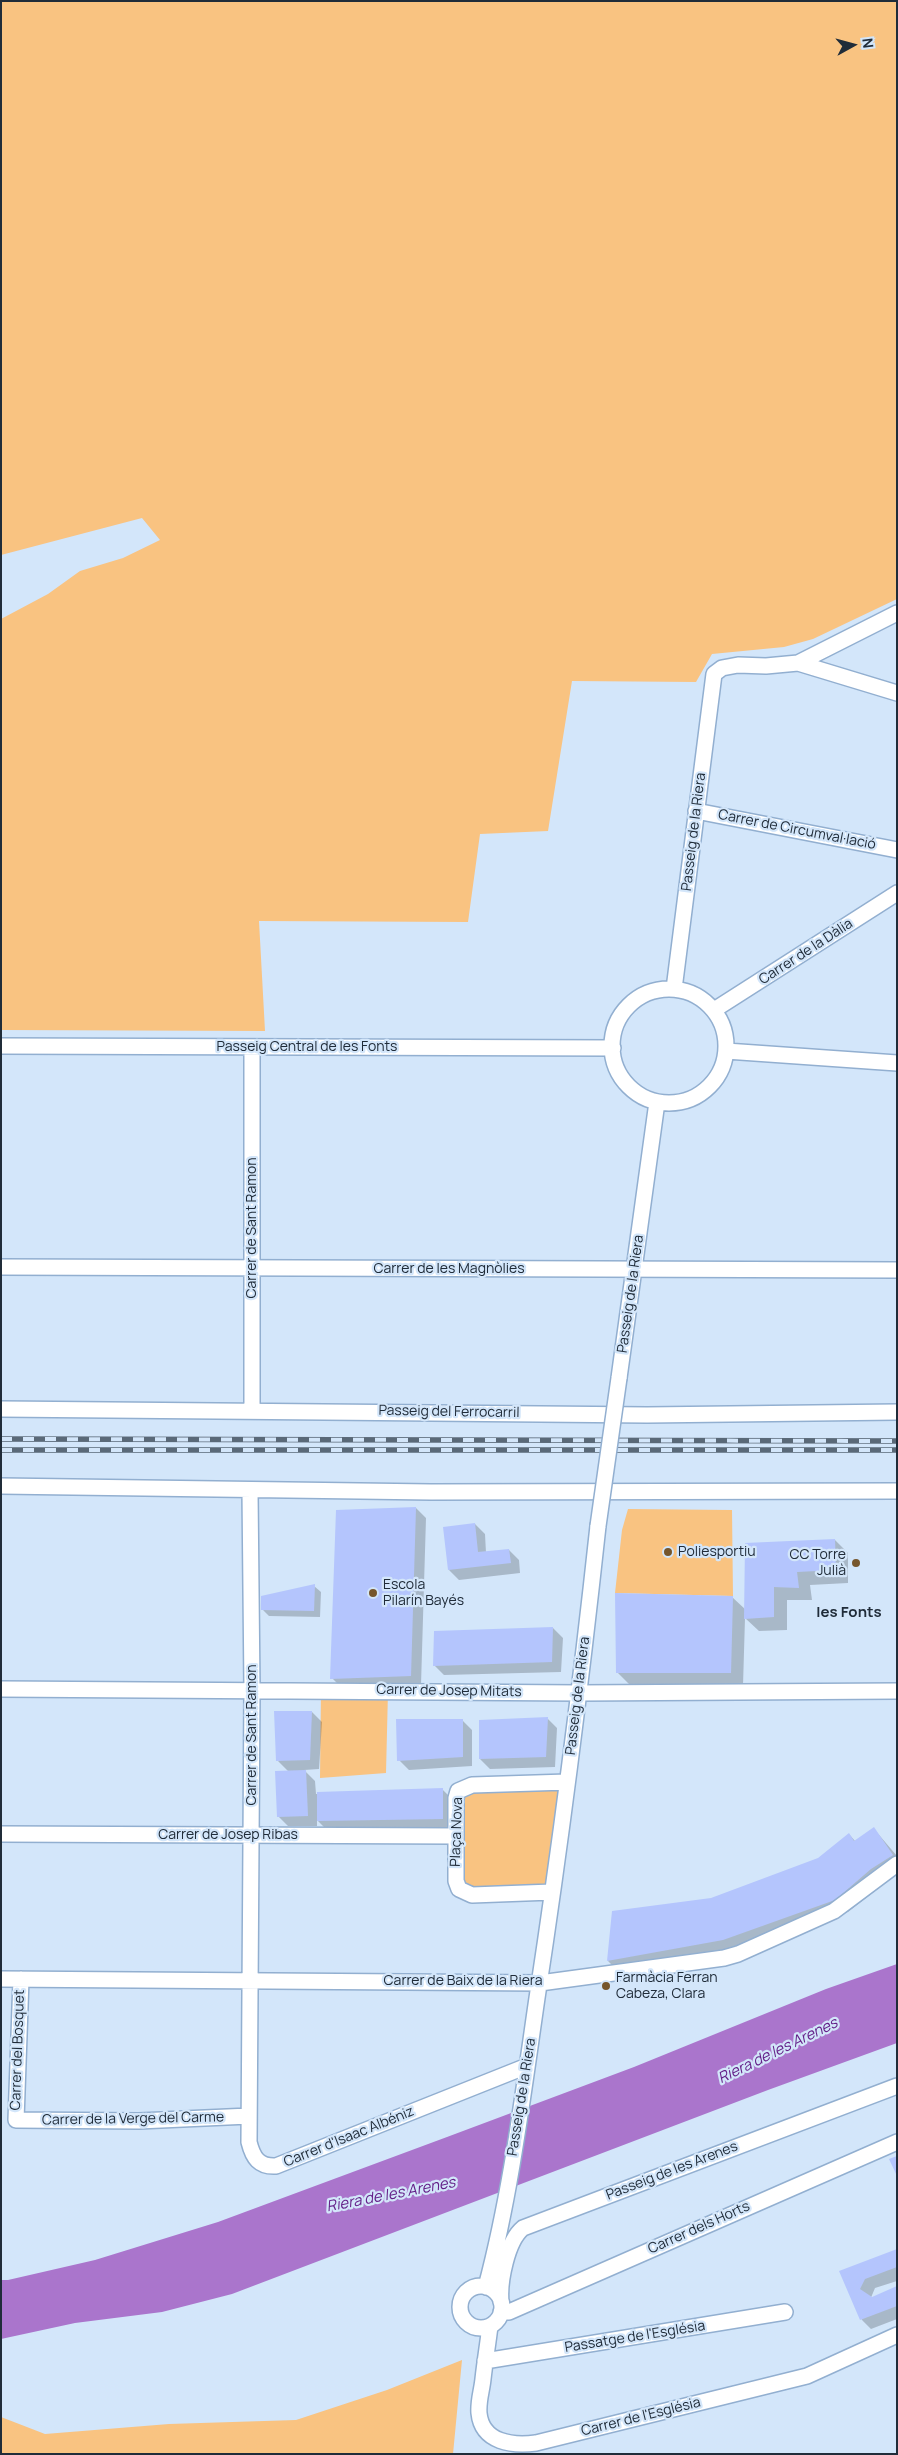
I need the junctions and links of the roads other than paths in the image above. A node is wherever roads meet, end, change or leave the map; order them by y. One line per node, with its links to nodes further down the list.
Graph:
1 (897, 613): 2 (street)
2 (798, 662): 3 (street); 4 (street, Passeig de la Riera)
3 (897, 693)
4 (696, 811): 5 (street, Carrer de Circumval·lació); 7 (street, Passeig de la Riera)
5 (897, 850)
6 (897, 892): 8 (street, Carrer de la Dàlia)
7 (674, 989): 8 (street); 11 (street)
8 (714, 1010): 12 (street)
9 (1, 1046): 10 (street, Passeig Central de les Fonts)
10 (252, 1047): 11 (street, Passeig Central de les Fonts); 16 (street, Carrer de Sant Ramon)
11 (613, 1048): 14 (street)
12 (726, 1051): 13 (street); 14 (street)
13 (897, 1063)
14 (657, 1102): 17 (street, Passeig de la Riera)
15 (1, 1267): 16 (street, Carrer de les Magnòlies)
16 (251, 1269): 17 (street, Carrer de les Magnòlies); 20 (street, Carrer de Sant Ramon)
17 (635, 1270): 18 (street, Carrer de les Magnòlies); 28 (street, Passeig de la Riera, bridge)
18 (897, 1270)
19 (1, 1408): 20 (street, Passeig del Ferrocarril)
20 (252, 1409): 21 (street, Passeig del Ferrocarril)
21 (897, 1412)
22 (1, 1486): 23 (street)
23 (250, 1491): 24 (street); 26 (street, Carrer de Sant Ramon)
24 (897, 1491)
25 (1, 1689): 26 (street, Carrer de Josep Mitats)
26 (252, 1690): 28 (street, Carrer de Josep Mitats); 31 (street, Carrer de Sant Ramon)
27 (897, 1691): 28 (street, Carrer de Josep Mitats)
28 (580, 1693): 29 (street, Passeig de la Riera)
29 (567, 1782): 32 (street, Plaça Nova); 34 (street, Passeig de la Riera)
30 (1, 1834): 31 (street, Carrer de Josep Ribas)
31 (251, 1835): 32 (street, Carrer de Josep Ribas); 37 (street, Carrer de Sant Ramon)
32 (456, 1836): 34 (street, Plaça Nova)
33 (897, 1864): 38 (street, Carrer de Baix de la Riera)
34 (552, 1892): 38 (street, Passeig de la Riera)
35 (1, 1979): 36 (street, Carrer de Baix de la Riera)
36 (21, 1979): 37 (street, Carrer de Baix de la Riera); 42 (street, Carrer del Bosquet)
37 (250, 1980): 38 (street, Carrer de Baix de la Riera); 41 (street, Carrer d'Isaac Albéniz)
38 (540, 1983): 39 (street, Passeig de la Riera)
39 (527, 2066): 41 (street, Carrer d'Isaac Albéniz); 44 (street, Passeig de la Riera)
40 (897, 2086): 45 (street, Passeig de les Arenes)
41 (249, 2116): 42 (street, Carrer de la Verge del Carme)
42 (16, 2120)
43 (897, 2142): 45 (street, Carrer dels Horts)
44 (486, 2287): 45 (street); 47 (street)
45 (501, 2307): 47 (street)
46 (785, 2312): 49 (street, Passatge de l'Església)
47 (490, 2326): 49 (street, Carrer de l'Església)
48 (897, 2335): 49 (street, Carrer de l'Església)
49 (486, 2361)

